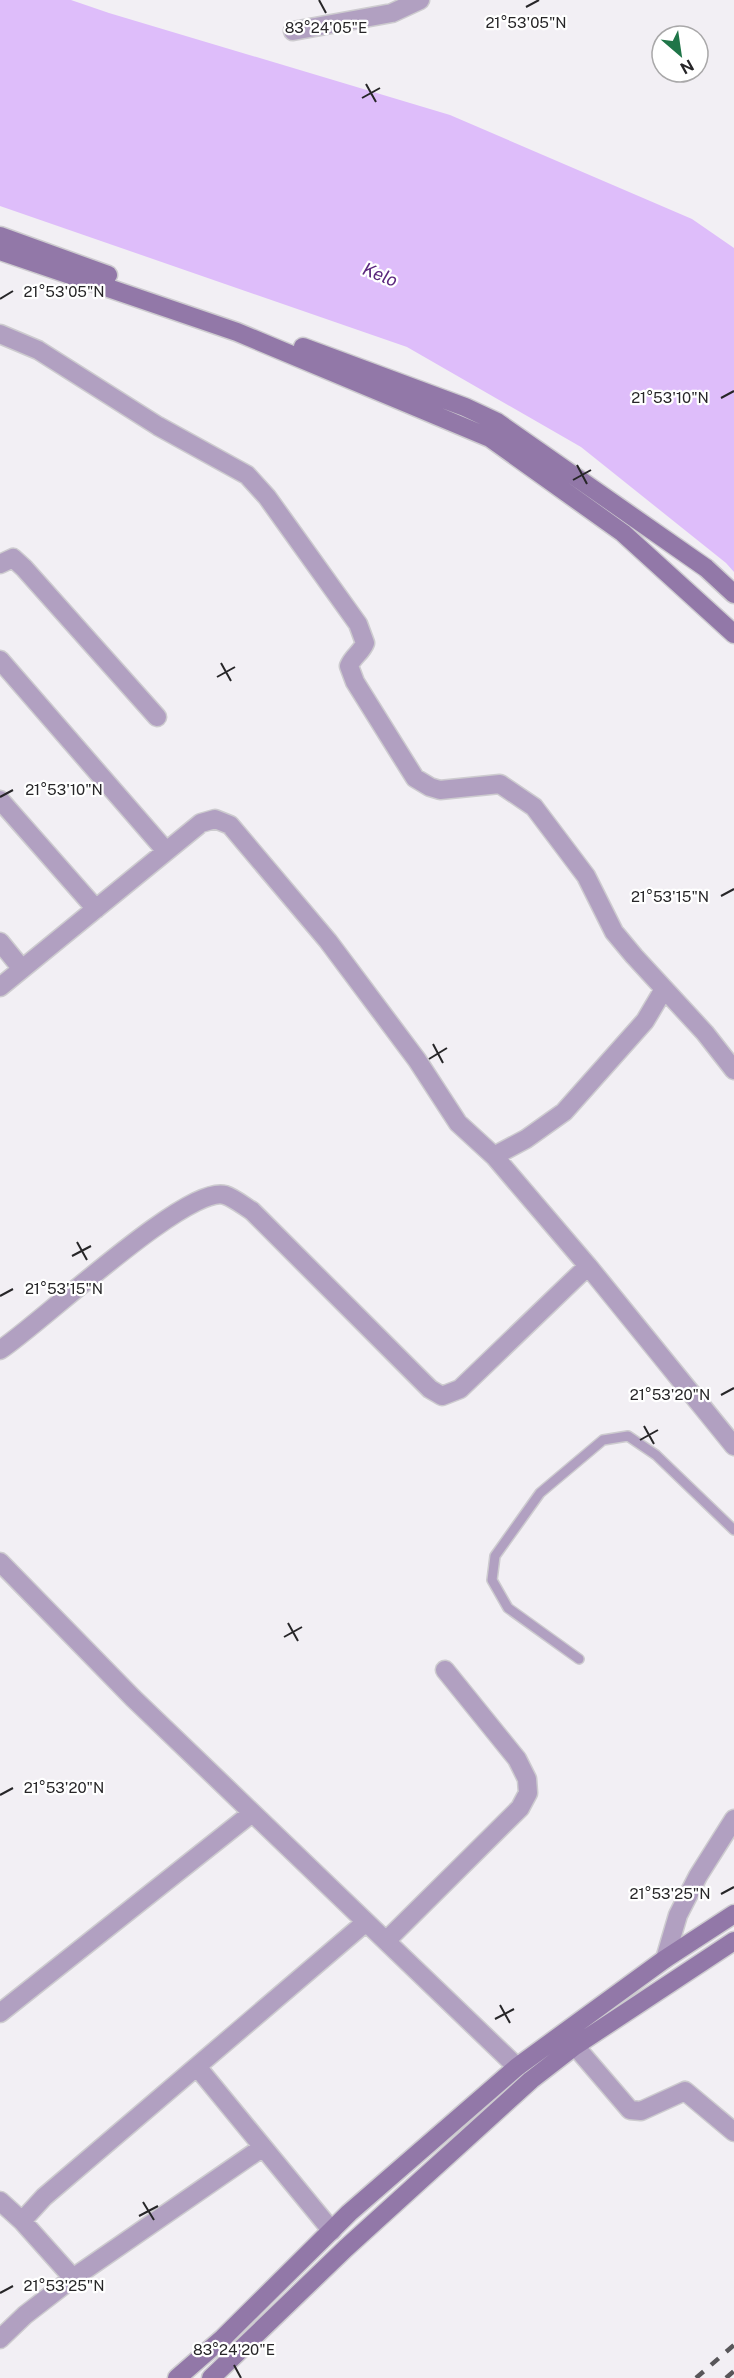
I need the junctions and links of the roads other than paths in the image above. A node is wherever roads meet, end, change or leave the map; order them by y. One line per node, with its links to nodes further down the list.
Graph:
1 (420, 0): 2 (street)
2 (292, 31)
3 (0, 236): 7 (street)
4 (0, 251): 8 (street)
5 (0, 334): 17 (street)
6 (0, 564): 10 (street)
7 (734, 594)
8 (734, 634)
9 (0, 660): 12 (street)
10 (157, 717)
11 (0, 800): 13 (street)
12 (166, 851): 13 (street); 19 (street)
13 (96, 909): 15 (street)
14 (0, 942): 15 (street)
15 (22, 969): 16 (street)
16 (0, 987)
17 (664, 988): 18 (street); 19 (street)
18 (734, 1070)
19 (494, 1156): 20 (street)
20 (588, 1266): 21 (street); 22 (street)
21 (0, 1350)
22 (734, 1446)
23 (734, 1530): 25 (lane)
24 (0, 1562): 27 (street)
25 (579, 1659)
26 (445, 1670): 31 (street)
27 (252, 1813): 30 (street); 34 (street)
28 (734, 1819): 33 (street)
29 (734, 1914): 33 (street)
30 (366, 1922): 31 (street); 37 (street)
31 (386, 1941): 36 (street)
32 (734, 1941): 35 (street)
33 (665, 1959): 36 (street)
34 (0, 2013)
35 (575, 2046): 38 (street); 46 (street)
36 (517, 2067): 42 (street)
37 (198, 2068): 39 (street); 41 (street)
38 (734, 2132)
39 (263, 2147): 42 (street); 43 (street)
40 (0, 2201): 41 (street)
41 (22, 2221): 43 (street)
42 (332, 2231): 45 (street)
43 (73, 2278): 44 (street)
44 (0, 2339)
45 (177, 2378)
46 (211, 2378)

